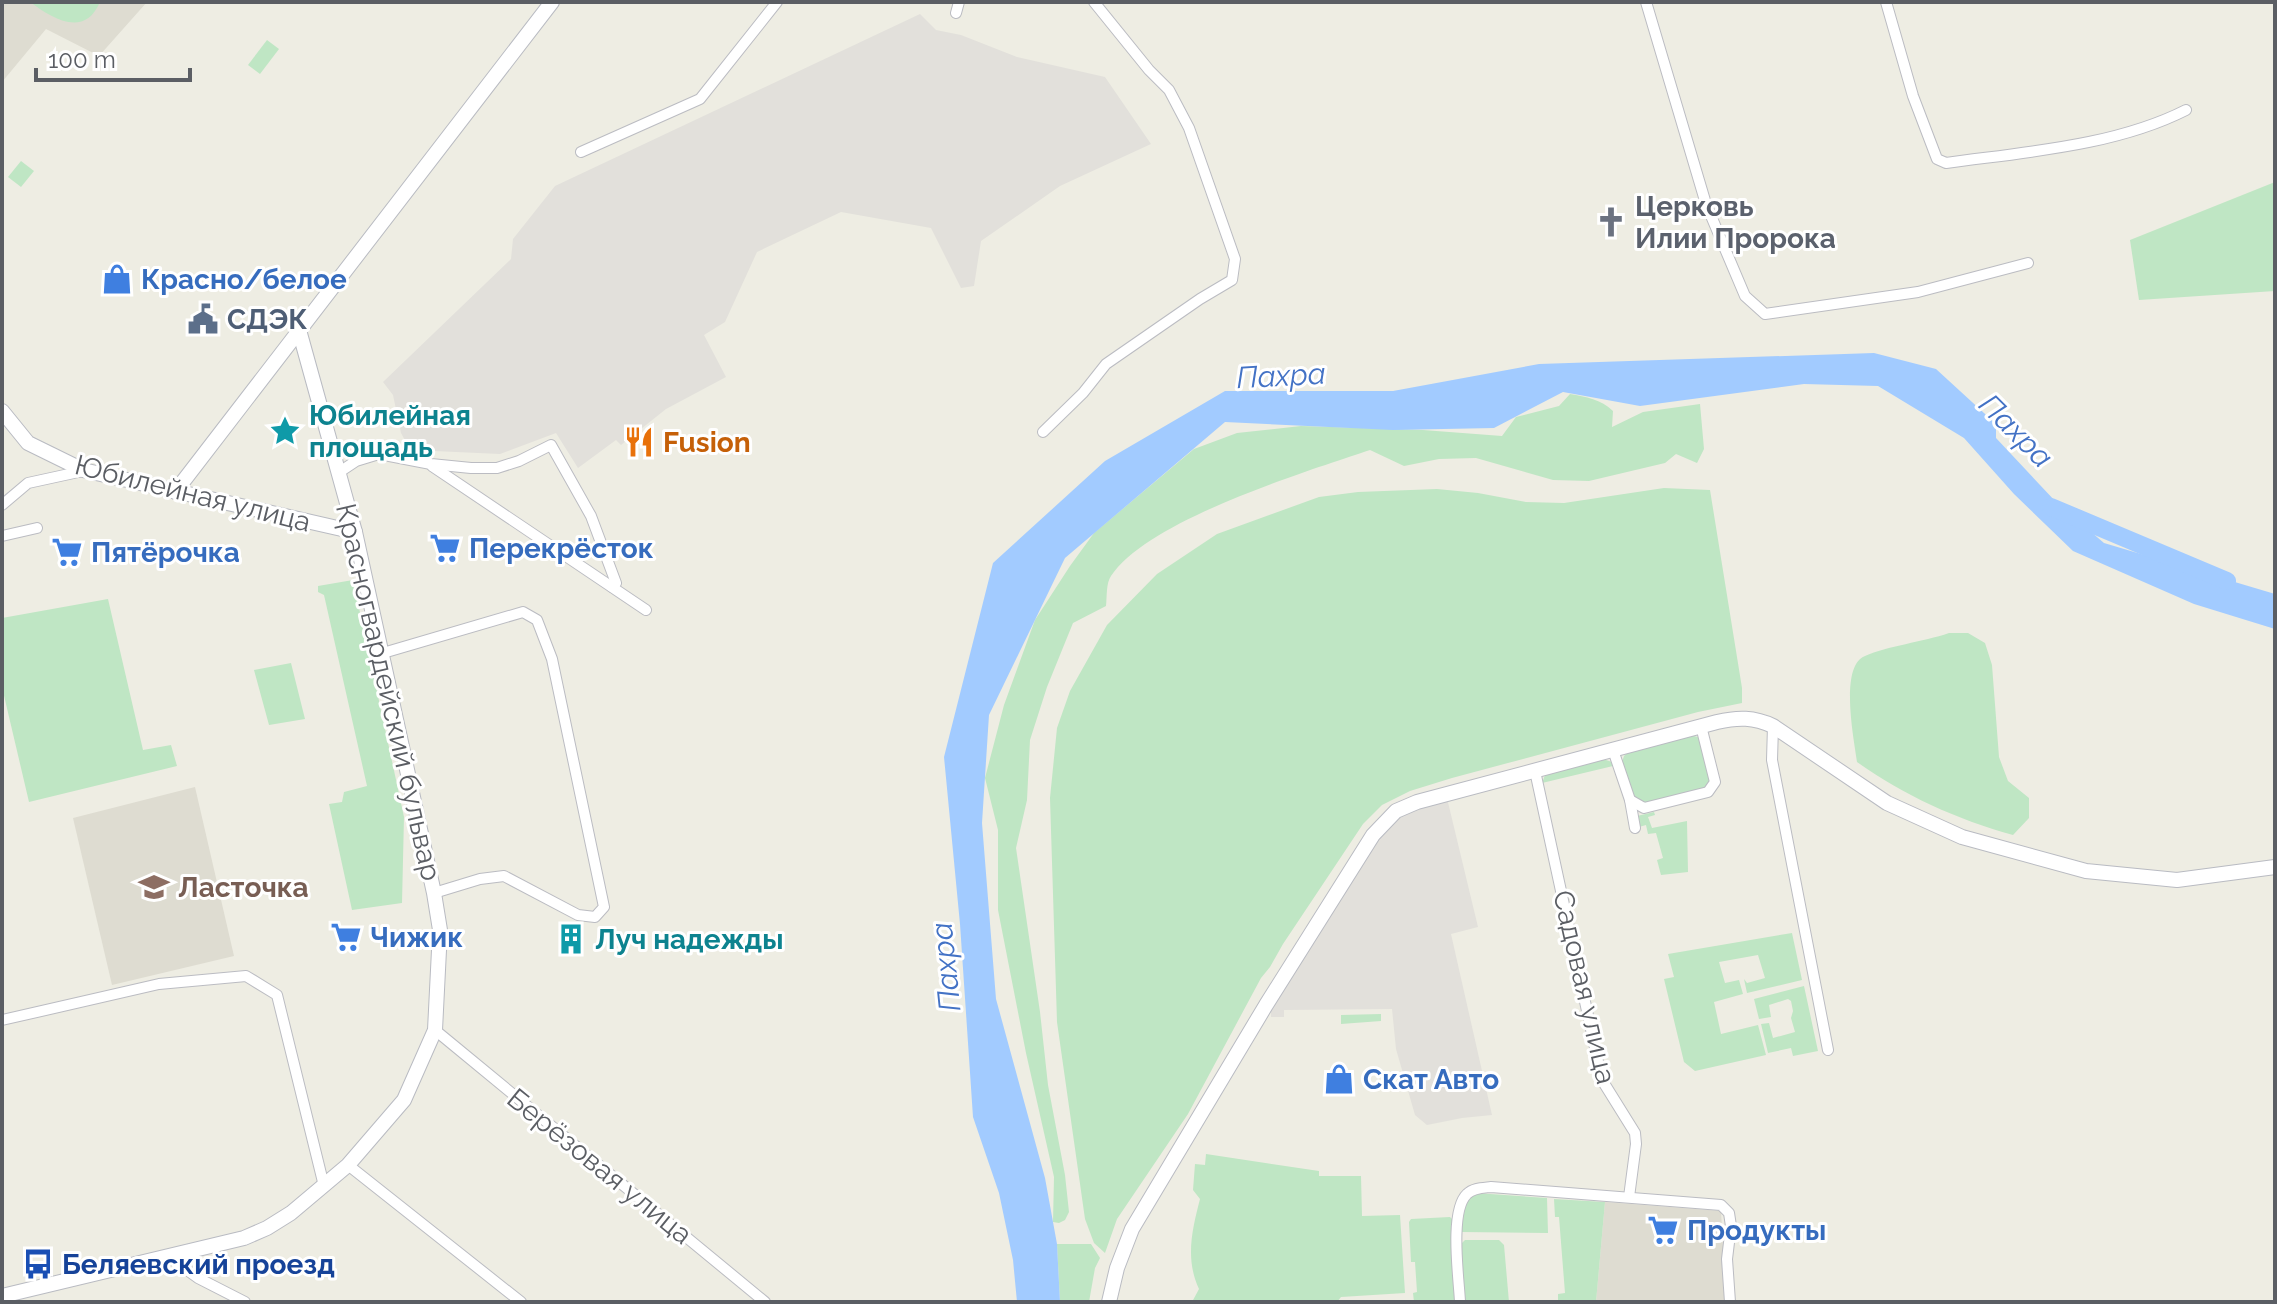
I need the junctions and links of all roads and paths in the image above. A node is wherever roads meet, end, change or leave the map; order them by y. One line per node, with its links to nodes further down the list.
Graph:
1 (552, 2): 9 (street)
2 (777, 2): 7 (street)
3 (1094, 2): 11 (street)
4 (1646, 2): 8 (street)
5 (1886, 2): 6 (street)
6 (2186, 110)
7 (581, 152)
8 (2028, 263)
9 (299, 330): 14 (street, Красногвардейский бульвар); 15 (street)
10 (2, 411): 13 (street, Юбилейная улица)
11 (1043, 432)
12 (431, 464): 14 (street); 20 (street); 20 (street)
13 (83, 470): 15 (street, Юбилейная улица); 16 (street)
14 (338, 473): 18 (street, Красногвардейский бульвар)
15 (175, 492): 18 (street, Юбилейная улица)
16 (2, 505)
17 (37, 528): 19 (street)
18 (355, 532): 22 (street, Красногвардейский бульвар)
19 (2, 536)
20 (612, 587): 21 (street)
21 (646, 610)
22 (383, 653): 30 (street, Красногвардейский бульвар); 30 (street)
23 (1701, 726): 24 (street); 25 (street); 27 (street)
24 (1773, 726): 29 (street); 33 (street)
25 (1613, 750): 26 (street); 27 (street)
26 (1535, 771): 36 (street, Садовая улица); 42 (street)
27 (1630, 800): 28 (street)
28 (1635, 828)
29 (2275, 867)
30 (434, 893): 32 (street, Красногвардейский бульвар)
31 (2, 1020): 35 (street)
32 (435, 1030): 34 (street, Красногвардейский бульвар); 41 (street, Берёзовая улица)
33 (1828, 1050)
34 (348, 1165): 35 (street, Красногвардейский бульвар); 40 (street)
35 (324, 1186): 37 (street, Красногвардейский бульвар)
36 (1629, 1197): 43 (street); 44 (street)
37 (169, 1257): 38 (street, Красногвардейский бульвар); 39 (street)
38 (2, 1296)
39 (245, 1302)
40 (521, 1302)
41 (765, 1302)
42 (1109, 1302)
43 (1460, 1302)
44 (1730, 1302)

